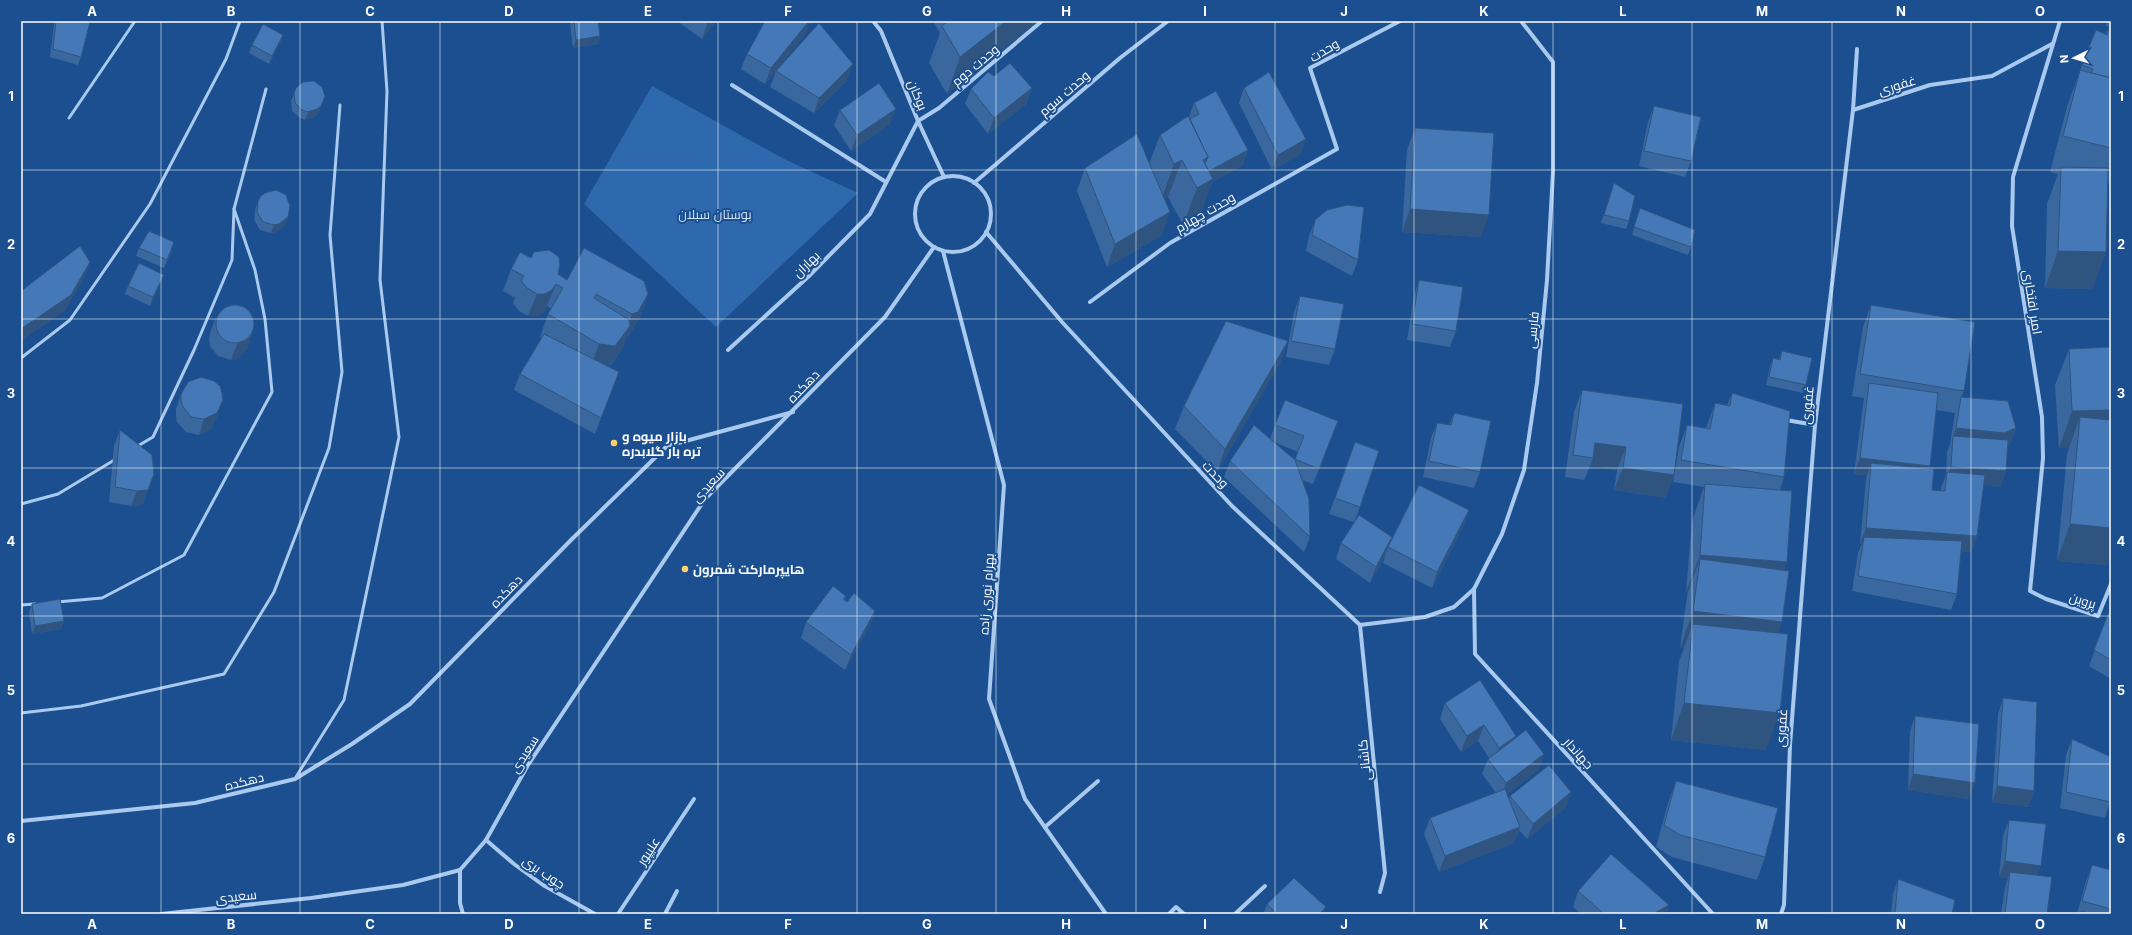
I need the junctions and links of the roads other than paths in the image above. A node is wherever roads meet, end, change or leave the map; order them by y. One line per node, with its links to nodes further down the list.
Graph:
1 (135, 21): 16 (lane)
2 (240, 21): 28 (lane)
3 (382, 21): 43 (lane)
4 (872, 21): 17 (street, بوکان)
5 (1042, 21): 17 (street, وحدت دوم)
6 (1168, 21): 21 (street, وحدت سوم)
7 (1400, 21): 18 (street, وحدت)
8 (1521, 21): 36 (street, فارسی)
9 (2060, 21): 10 (street, امیر افتخاری)
10 (2052, 44): 15 (street, غفوری); 37 (street, امیر افتخاری)
11 (1857, 49): 15 (street)
12 (732, 85): 20 (street)
13 (266, 89): 22 (lane)
14 (340, 105): 42 (lane)
15 (1853, 110): 31 (street, غفوری)
16 (69, 118)
17 (918, 121): 19 (street, بوکان); 20 (street, بهاران)
18 (1337, 149): 26 (street, وحدت چهارم)
19 (944, 177): 21 (street); 24 (street)
20 (886, 182): 27 (street, بهاران)
21 (974, 183): 23 (street)
22 (234, 209): 32 (lane); 38 (lane)
23 (986, 232): 25 (street); 41 (street, وحدت)
24 (934, 247): 25 (street); 29 (street, دهکده)
25 (943, 251): 47 (street, بهرام نوری زاده)
26 (1090, 302)
27 (728, 350)
28 (21, 358)
29 (793, 412): 43 (street, دهکده); 48 (street, سعیدی)
30 (1778, 419): 31 (street)
31 (1815, 425): 63 (street, غفوری)
32 (132, 450)
33 (119, 458): 34 (lane)
34 (21, 504)
35 (2111, 584): 37 (street, پروین)
36 (1474, 588): 41 (street); 62 (street, جهاندار)
37 (2030, 591)
38 (51, 602)
39 (43, 603): 40 (lane)
40 (21, 605)
41 (1360, 625): 52 (street, کاشانی)
42 (21, 713)
43 (295, 779): 46 (street, دهکده)
44 (1098, 781): 47 (street)
45 (694, 799): 56 (street, علیپور)
46 (21, 820)
47 (1045, 828): 58 (street, بهرام نوری زاده)
48 (486, 840): 49 (street, سعیدی); 55 (street, چوب بری)
49 (460, 870): 53 (street, سعیدی); 54 (street)
50 (1265, 886): 61 (street)
51 (676, 891): 57 (street)
52 (1380, 892)
53 (162, 914)
54 (463, 914)
55 (595, 914)
56 (618, 914)
57 (665, 914)
58 (1106, 914)
59 (1169, 914): 60 (street)
60 (1184, 914)
61 (1235, 914)
62 (1713, 914)
63 (1781, 914)

